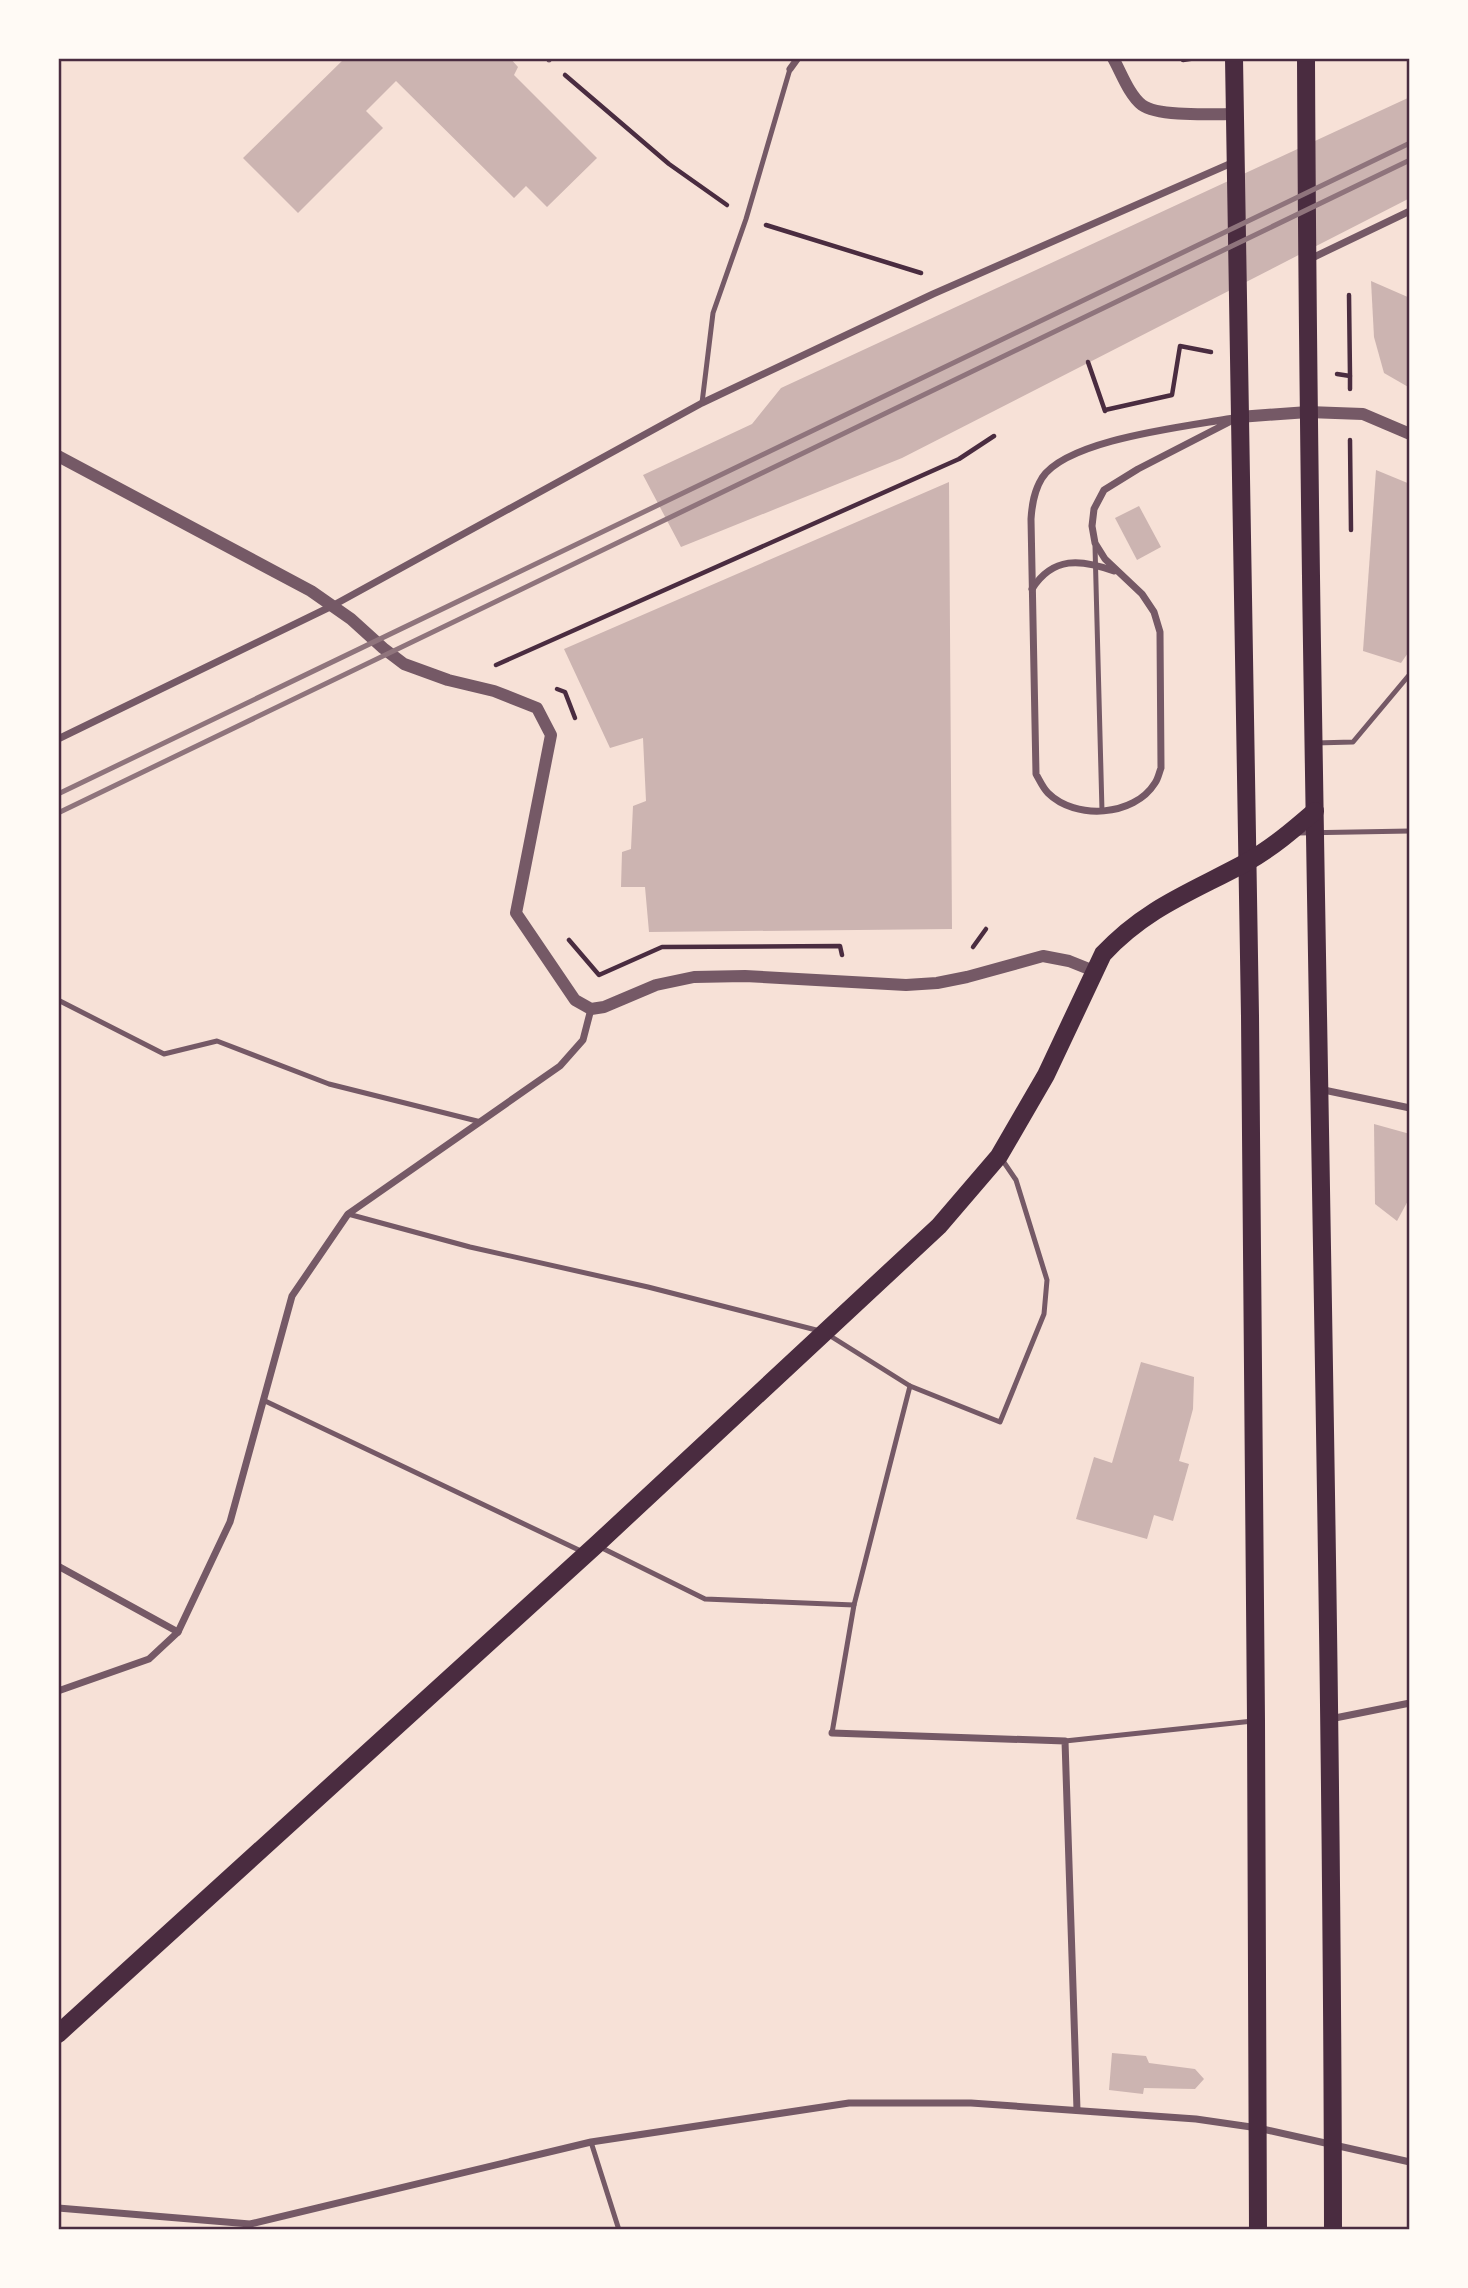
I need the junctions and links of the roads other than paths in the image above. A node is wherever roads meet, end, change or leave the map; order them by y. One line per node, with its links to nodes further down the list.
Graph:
1 (798, 58): 5 (street)
2 (1114, 58): 6 (street)
3 (1234, 58): 6 (main road)
4 (1306, 58): 9 (main road)
5 (790, 69): 10 (lane)
6 (1234, 114): 7 (main road)
7 (1234, 162): 10 (street); 12 (main road)
8 (1410, 211): 9 (street)
9 (1307, 261): 11 (main road)
10 (702, 403): 19 (street)
11 (1308, 412): 12 (street); 13 (street); 22 (main road)
12 (1239, 417): 15 (street); 18 (street); 28 (main road)
13 (1410, 434)
14 (58, 456): 19 (street)
15 (1095, 543): 16 (lane); 17 (street)
16 (1096, 565): 17 (street); 18 (street); 23 (lane)
17 (1119, 573): 23 (street)
18 (1032, 589): 23 (street)
19 (332, 606): 21 (street); 31 (street)
20 (1410, 674): 22 (lane)
21 (58, 739)
22 (1314, 744): 24 (main road)
23 (1102, 811)
24 (1315, 811): 26 (main road); 27 (main road)
25 (1410, 831): 27 (lane)
26 (1290, 833): 27 (lane); 28 (main road)
27 (1315, 833): 32 (main road)
28 (1246, 862): 29 (main road); 47 (main road)
29 (1094, 971): 31 (street); 35 (main road)
30 (58, 1000): 34 (lane)
31 (590, 1009): 34 (street)
32 (1318, 1088): 33 (street); 46 (main road)
33 (1410, 1108)
34 (481, 1122): 36 (street)
35 (999, 1156): 37 (main road); 38 (lane)
36 (348, 1214): 37 (lane); 39 (street)
37 (824, 1332): 38 (lane); 40 (main road)
38 (910, 1385): 42 (lane)
39 (262, 1399): 40 (lane); 43 (street)
40 (591, 1549): 42 (lane); 50 (main road)
41 (58, 1566): 43 (street)
42 (854, 1605): 48 (lane)
43 (178, 1632): 44 (street)
44 (58, 1691)
45 (1410, 1703): 46 (street)
46 (1330, 1719): 54 (main road)
47 (1256, 1720): 49 (lane); 52 (main road)
48 (832, 1733): 49 (street)
49 (1065, 1741): 51 (street)
50 (58, 2034)
51 (1077, 2110): 52 (street); 53 (street)
52 (1258, 2128): 54 (street); 59 (main road)
53 (591, 2142): 57 (street); 58 (lane)
54 (1333, 2146): 55 (street); 60 (main road)
55 (1410, 2162)
56 (58, 2208): 57 (street)
57 (251, 2227)
58 (619, 2230)
59 (1258, 2230)
60 (1333, 2230)

